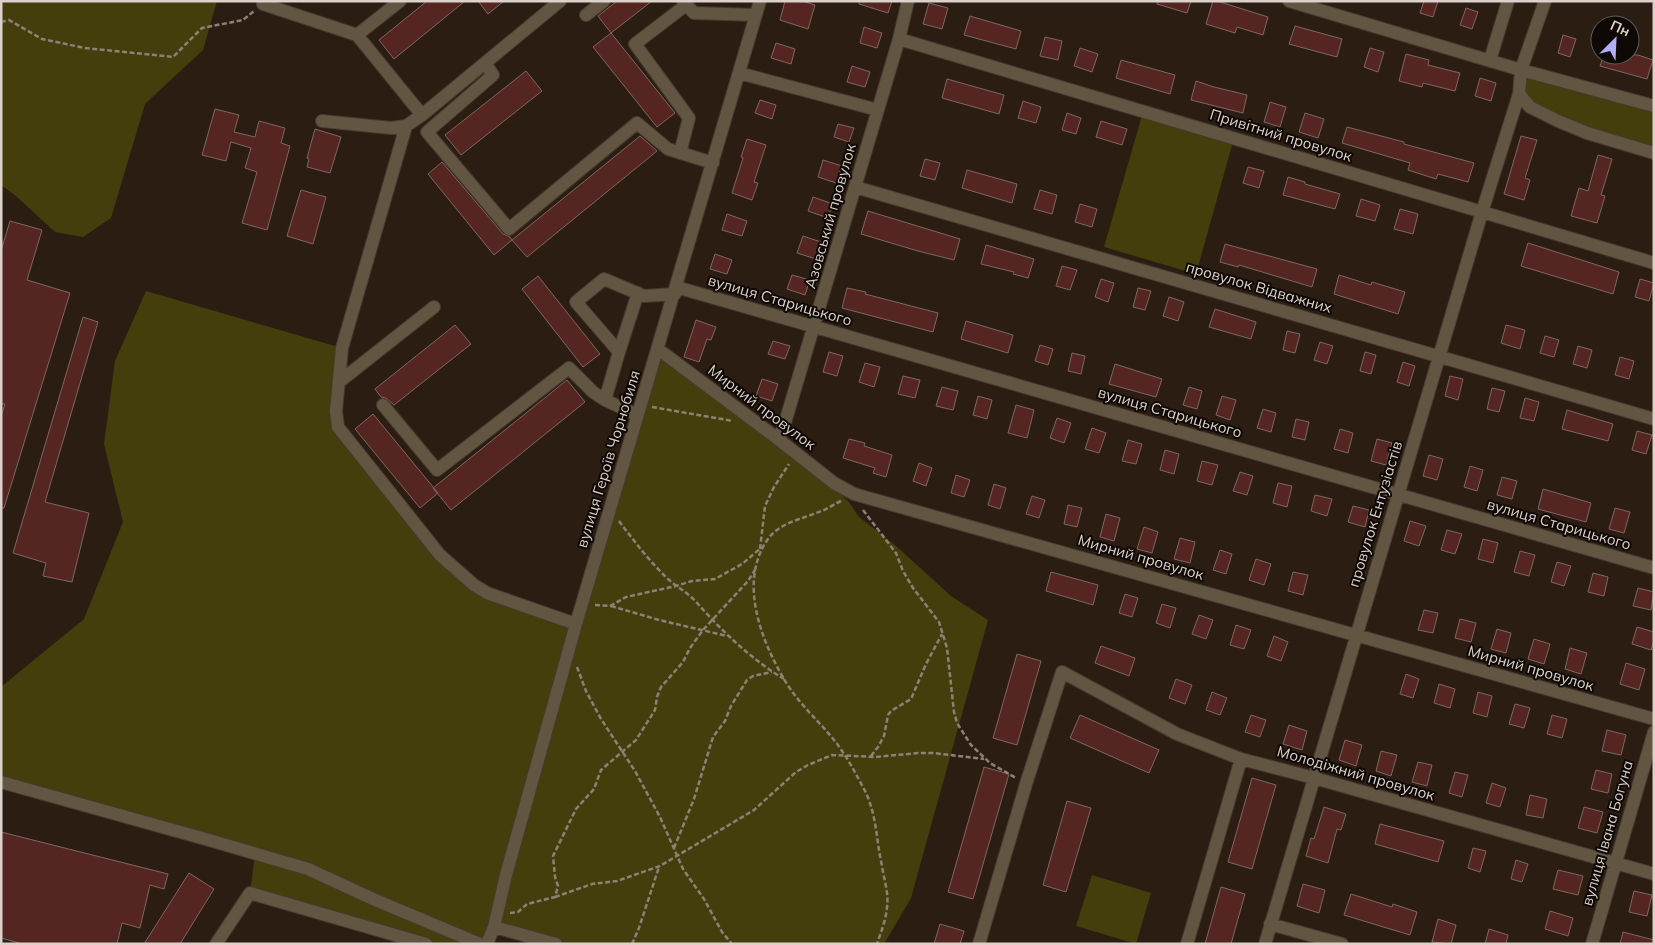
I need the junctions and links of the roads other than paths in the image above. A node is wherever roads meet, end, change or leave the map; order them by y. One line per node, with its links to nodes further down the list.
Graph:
1 (400, 1): 13 (street)
2 (560, 1): 16 (street)
3 (604, 1): 11 (street)
4 (760, 1): 12 (street, вулиця Героїв Чорнобиля)
5 (908, 1): 14 (street, Азовський провулок)
6 (1289, 1): 15 (street)
7 (1508, 1): 15 (street)
8 (1545, 1): 17 (street, провулок Ентузіастів)
9 (263, 3): 13 (street)
10 (685, 3): 12 (street); 25 (street)
11 (586, 15)
12 (756, 15): 18 (street, вулиця Героїв Чорнобиля)
13 (357, 35): 22 (street)
14 (899, 39): 21 (street, Азовський провулок); 29 (street, Привітний провулок)
15 (1490, 60): 17 (street)
16 (485, 63): 22 (street); 25 (street)
17 (1521, 70): 19 (street, провулок Ентузіастів); 20 (street)
18 (739, 73): 21 (street); 27 (street, вулиця Героїв Чорнобиля)
19 (1519, 94): 26 (street); 29 (street, провулок Ентузіастів)
20 (1654, 106)
21 (878, 110): 28 (street, Азовський провулок)
22 (422, 115): 24 (street)
23 (322, 121): 24 (street)
24 (406, 126): 38 (street)
25 (680, 152): 27 (street)
26 (1654, 153)
27 (713, 163): 31 (street, вулиця Героїв Чорнобиля)
28 (855, 187): 34 (street, Азовський провулок); 37 (street, провулок Відважних)
29 (1482, 212): 30 (street, Привітний провулок); 37 (street, провулок Ентузіастів)
30 (1654, 263)
31 (675, 291): 32 (street, вулиця Старицького); 34 (street, вулиця Старицького); 35 (street, вулиця Героїв Чорнобиля)
32 (638, 293): 36 (street); 36 (street, вулиця Старицького)
33 (434, 307): 38 (street)
34 (814, 327): 43 (street, Азовський провулок); 44 (street, вулиця Старицького)
35 (658, 349): 41 (street, вулиця Героїв Чорнобиля); 43 (street, Мирний провулок)
36 (619, 352): 39 (street)
37 (1439, 356): 42 (street, провулок Відважних); 44 (street, провулок Ентузіастів)
38 (338, 382): 46 (street)
39 (605, 400): 40 (street); 41 (street)
40 (383, 405)
41 (639, 410): 46 (street, вулиця Героїв Чорнобиля)
42 (1654, 419)
43 (778, 439): 47 (street, Мирний провулок)
44 (1398, 494): 45 (street, вулиця Старицького); 47 (street, провулок Ентузіастів)
45 (1654, 568)
46 (576, 624): 55 (street, вулиця Героїв Чорнобиля)
47 (1356, 634): 48 (street, Мирний провулок); 51 (street, провулок Ентузіастів)
48 (1654, 720)
49 (1654, 732): 53 (street, вулиця Івана Богуна)
50 (1241, 759): 51 (street, Молодіжний провулок); 62 (street, Молодіжний провулок); 63 (street)
51 (1314, 778): 53 (street, Молодіжний провулок); 56 (street, провулок Ентузіастів)
52 (1, 782): 59 (street)
53 (1616, 864): 54 (street, Молодіжний провулок); 66 (street, вулиця Івана Богуна)
54 (1654, 874)
55 (495, 921): 60 (street, вулиця Героїв Чорнобиля); 61 (street)
56 (1270, 924): 64 (street, провулок Ентузіастів); 65 (street)
57 (216, 944): 58 (street)
58 (426, 944)
59 (480, 944)
60 (487, 944)
61 (556, 944)
62 (979, 944)
63 (1187, 944)
64 (1265, 944)
65 (1342, 944)
66 (1592, 944)

